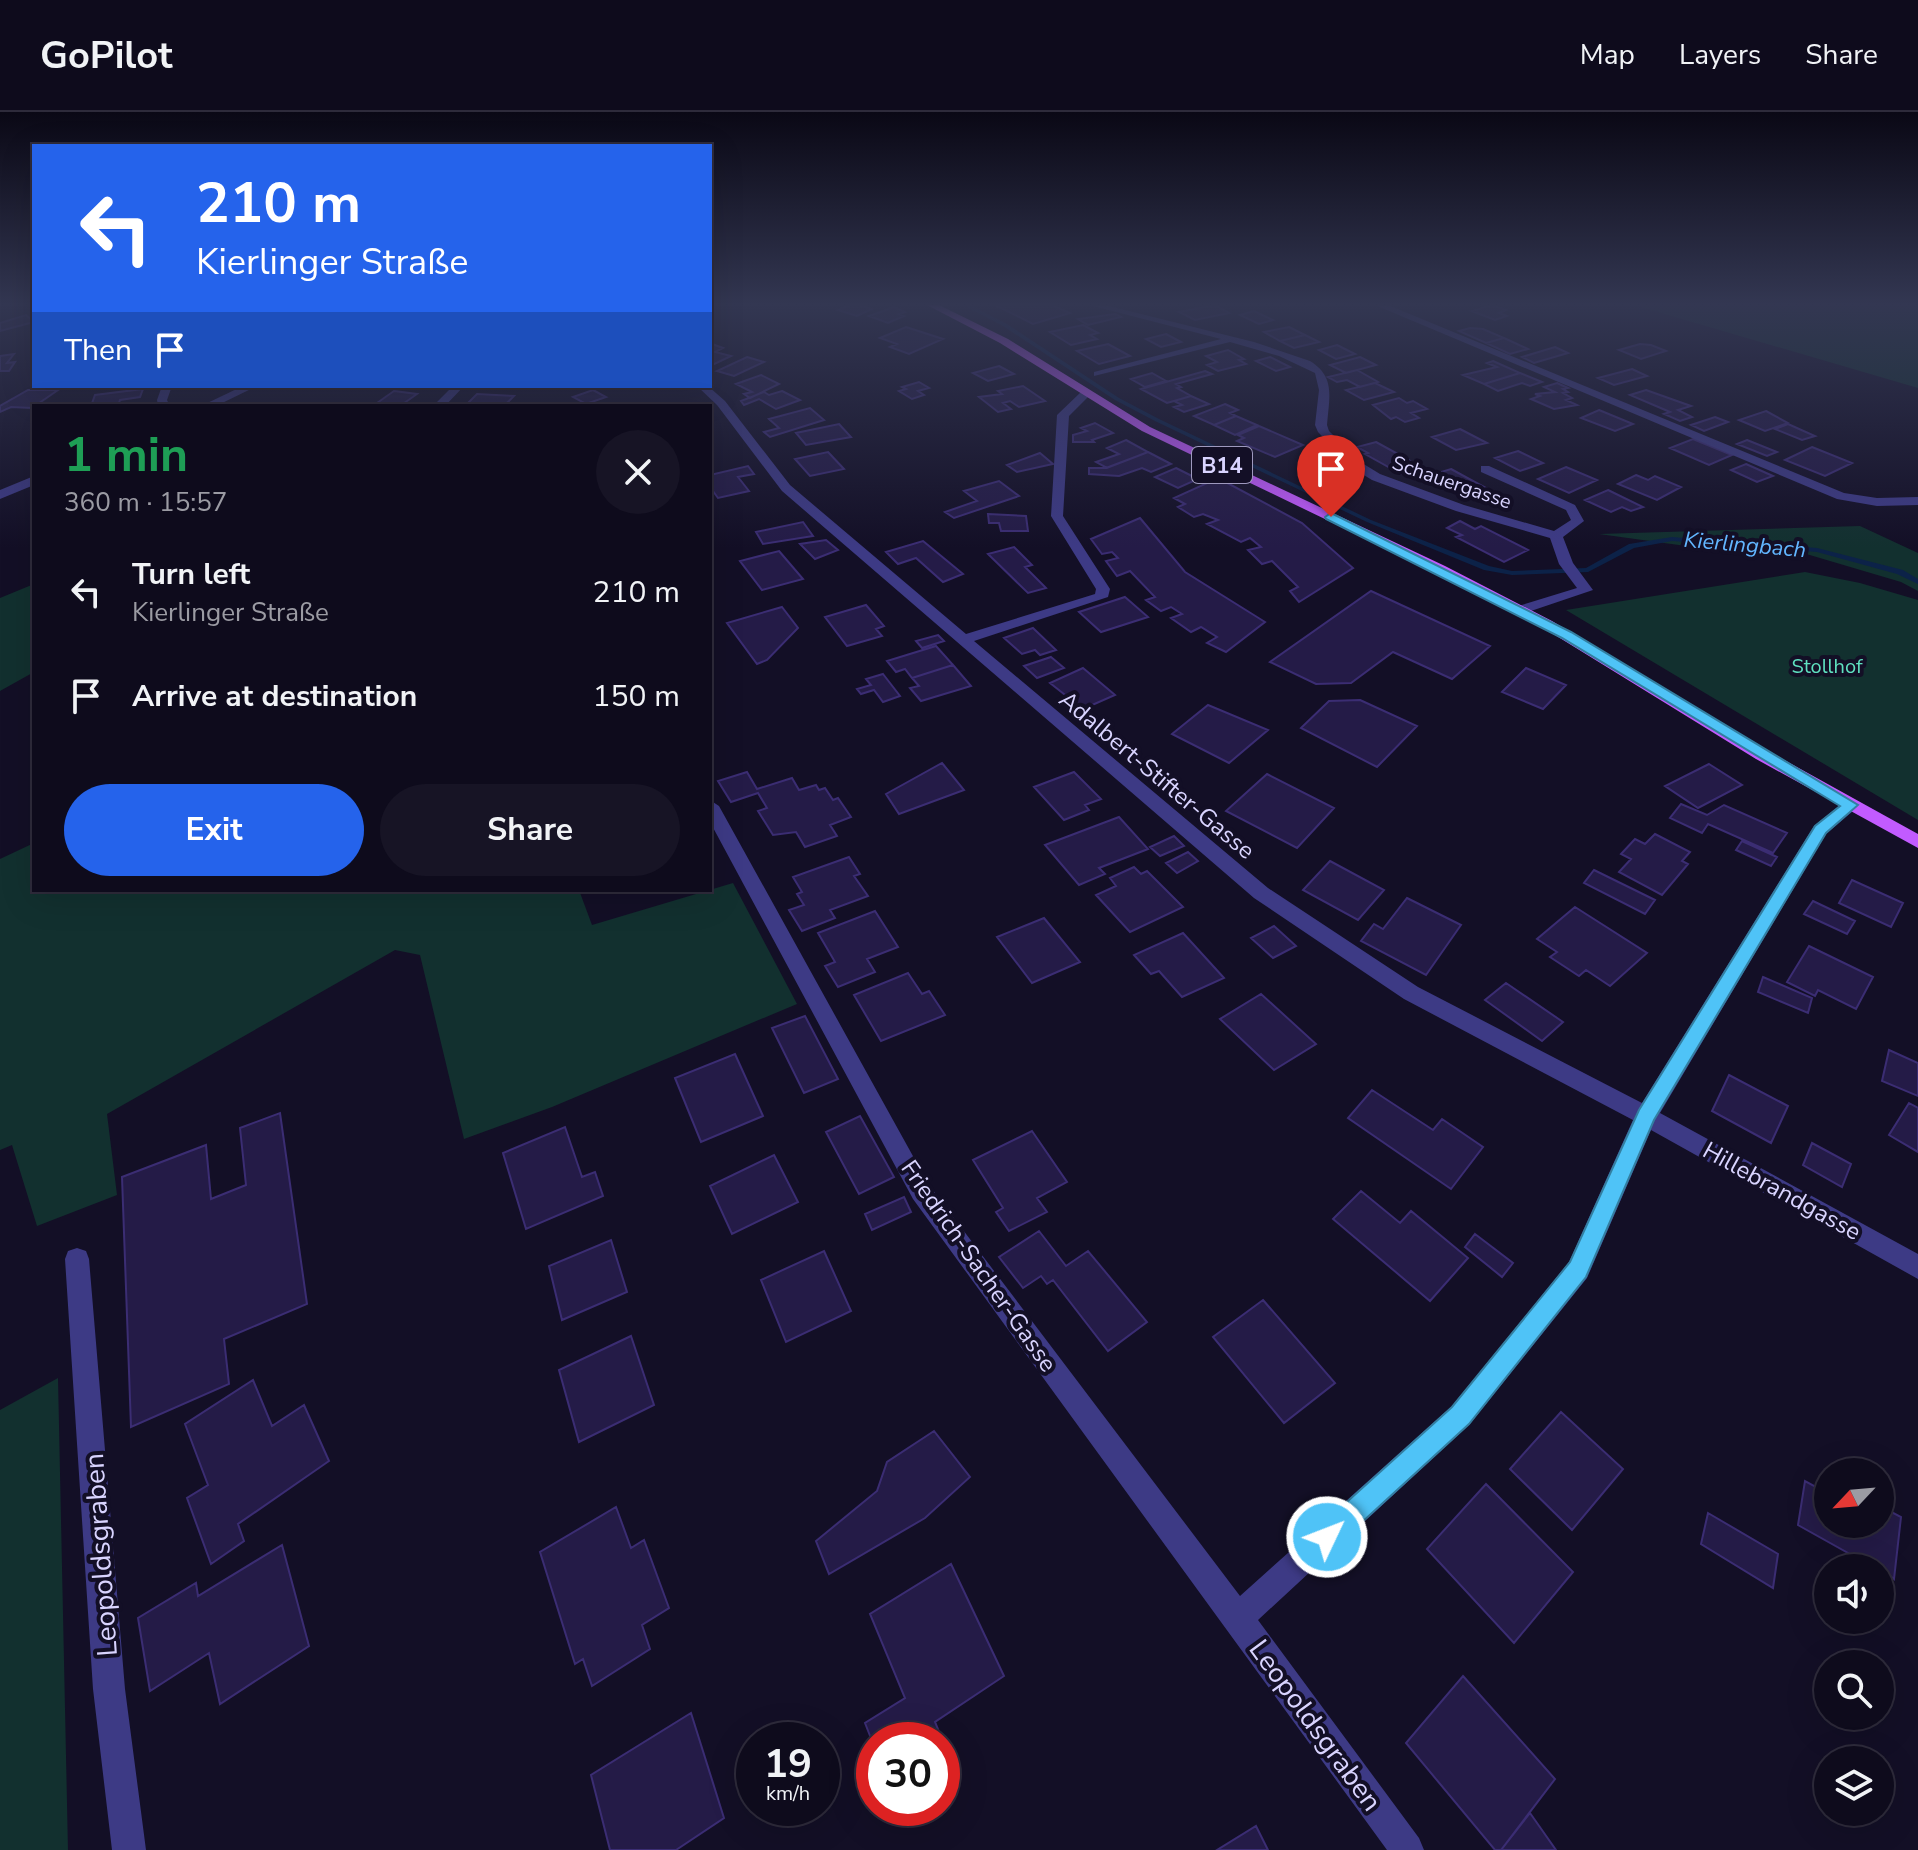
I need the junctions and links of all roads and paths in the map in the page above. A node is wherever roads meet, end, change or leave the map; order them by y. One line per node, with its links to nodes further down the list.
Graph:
1 (1073, 386): 7 (main road, B14)
2 (1324, 386): 14 (street, Schauergasse)
3 (1576, 386): 13 (street)
4 (248, 388): 8 (street)
5 (457, 388): 9 (street)
6 (704, 388): 16 (street, Adalbert-Stifter-Gasse)
7 (1085, 394): 15 (main road, B14); 16 (street)
8 (212, 404)
9 (441, 404)
10 (1485, 469): 14 (street)
11 (32, 481): 12 (street)
12 (0, 495)
13 (1918, 501)
14 (1556, 536): 15 (street)
15 (1520, 610): 17 (main road, B14)
16 (961, 640): 20 (street, Adalbert-Stifter-Gasse)
17 (1851, 805): 19 (main road, B14); 20 (street, Leopoldsgraben)
18 (712, 810): 23 (street, Friedrich-Sacher-Gasse)
19 (1918, 842)
20 (1646, 1116): 22 (street, Hillebrandgasse); 23 (street, Leopoldsgraben)
21 (77, 1259): 24 (street, Leopoldsgraben)
22 (1918, 1267)
23 (1238, 1618): 25 (street, Leopoldsgraben)
24 (129, 1850)
25 (1407, 1850)

